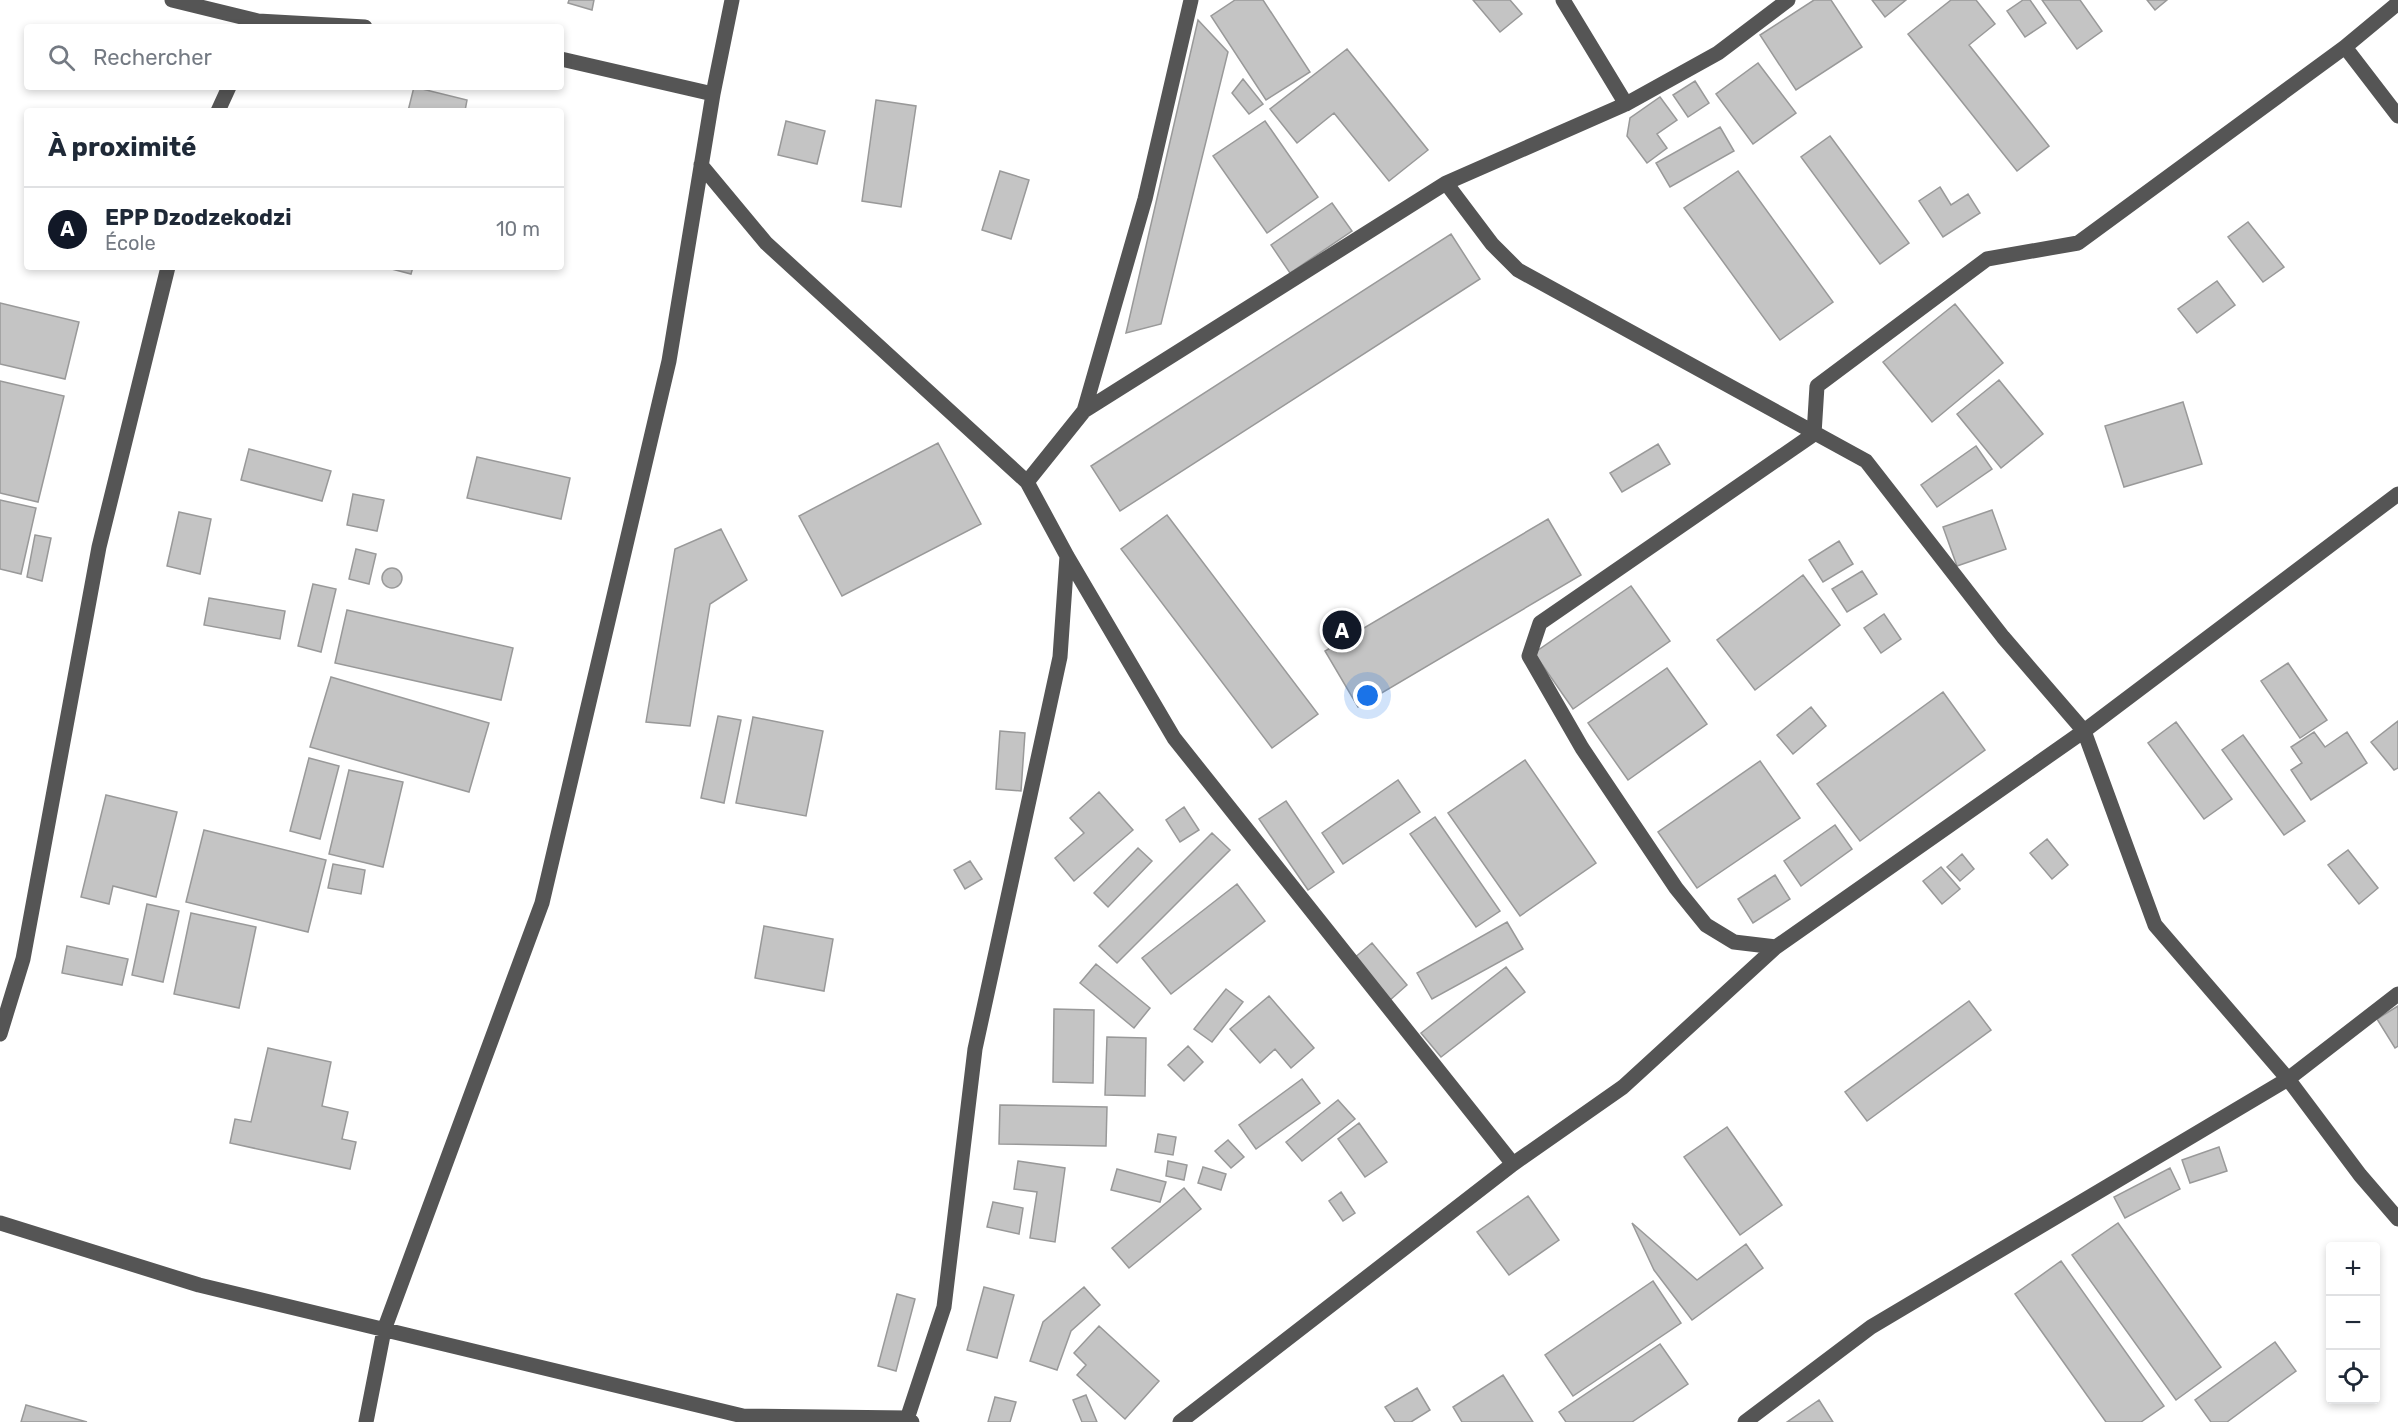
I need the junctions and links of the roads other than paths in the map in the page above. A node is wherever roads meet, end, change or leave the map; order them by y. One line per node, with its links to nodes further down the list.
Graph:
1 (172, 0): 7 (street)
2 (732, 0): 11 (street)
3 (1191, 0): 18 (street)
4 (1563, 0): 12 (street)
5 (1788, 0): 12 (street)
6 (2398, 3): 8 (street)
7 (257, 24)
8 (2345, 47): 14 (street); 19 (street)
9 (564, 60): 11 (street)
10 (228, 90): 13 (street)
11 (712, 94): 15 (street)
12 (1626, 104): 16 (street)
13 (219, 108)
14 (2398, 116)
15 (701, 165): 20 (street); 31 (street)
16 (1446, 183): 18 (street); 19 (street)
17 (167, 270): 26 (street)
18 (1084, 411): 20 (street)
19 (1814, 434): 23 (street); 24 (street)
20 (1027, 482): 22 (street)
21 (2398, 494): 23 (street)
22 (1067, 556): 28 (street); 32 (street)
23 (2084, 731): 24 (street); 27 (street)
24 (1776, 947): 28 (street)
25 (2398, 994): 27 (street)
26 (0, 1034)
27 (2288, 1079): 29 (street); 35 (street)
28 (1513, 1164): 34 (street)
29 (2398, 1219)
30 (0, 1223): 31 (street)
31 (384, 1330): 32 (street); 33 (street)
32 (909, 1421)
33 (366, 1422)
34 (1180, 1422)
35 (1745, 1422)

